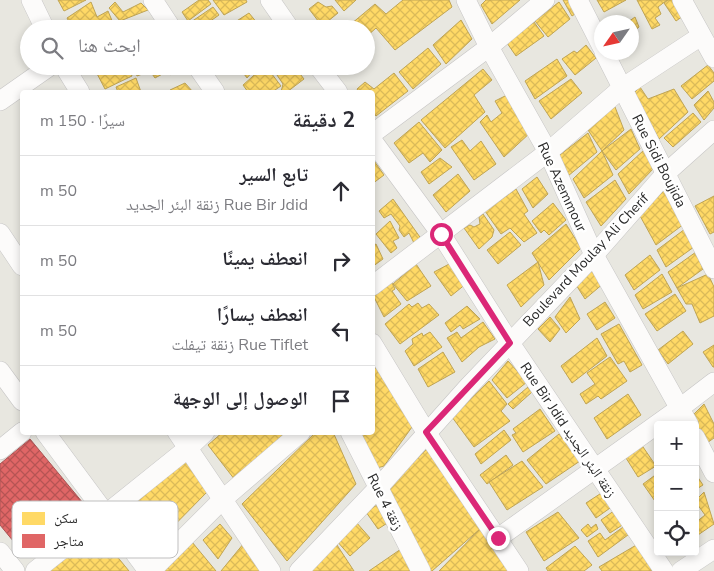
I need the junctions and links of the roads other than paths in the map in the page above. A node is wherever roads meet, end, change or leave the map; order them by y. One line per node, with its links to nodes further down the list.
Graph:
1 (31, 0): 8 (street)
2 (153, 0): 9 (street)
3 (466, 0): 13 (street, Rue Azemmour)
4 (545, 0): 13 (street)
5 (578, 0): 11 (street)
6 (682, 0): 12 (street)
7 (279, 4): 10 (street)
8 (41, 20)
9 (166, 20)
10 (286, 20)
11 (594, 31)
12 (701, 36): 14 (street); 20 (street)
13 (489, 46): 26 (street); 28 (street, Rue Azemmour)
14 (714, 58)
15 (608, 60): 20 (street, Rue Sidi Boujida)
16 (37, 75): 24 (street)
17 (70, 75): 21 (street)
18 (203, 75): 22 (street)
19 (325, 75): 23 (street)
20 (622, 88): 28 (street); 29 (street, Rue Sidi Boujida)
21 (79, 90)
22 (214, 90)
23 (336, 90)
24 (0, 101)
25 (714, 130): 29 (street, Boulevard Moulay Ali Cherif)
26 (375, 132)
27 (375, 144): 31 (street, Rue Bir Jdid زنقة البئر الجديد)
28 (548, 152): 31 (street); 32 (street, Rue Azemmour)
29 (666, 173): 32 (street, Boulevard Moulay Ali Cherif); 34 (street, Rue Sidi Boujida)
30 (0, 233): 33 (street)
31 (441, 234): 35 (street); 36 (street, Rue Bir Jdid زنقة البئر الجديد)
32 (594, 255): 36 (street, Boulevard Moulay Ali Cherif); 41 (street, Rue Azemmour)
33 (20, 263)
34 (714, 269)
35 (375, 284)
36 (510, 343): 42 (street, Boulevard Moulay Ali Cherif); 52 (street, Rue Bir Jdid زنقة البئر الجديد)
37 (375, 355): 42 (street)
38 (0, 370): 40 (street)
39 (714, 382): 41 (street)
40 (20, 398)
41 (685, 417): 52 (street)
42 (426, 432): 54 (street, Boulevard Moulay Ali Cherif); 58 (street)
43 (20, 434): 51 (street)
44 (47, 435): 56 (street)
45 (178, 435): 50 (street)
46 (202, 435): 50 (street)
47 (298, 435): 55 (street)
48 (352, 435): 54 (street, Rue 4 زنقة)
49 (699, 445): 53 (street)
50 (188, 448): 55 (street); 57 (street)
51 (0, 450)
52 (594, 469): 58 (street); 72 (street, Rue Bir Jdid زنقة البئر الجديد)
53 (714, 473)
54 (378, 488): 69 (street, Boulevard Moulay Ali Cherif); 70 (street, Rue 4 زنقة)
55 (222, 500): 59 (street); 68 (street)
56 (95, 501)
57 (122, 501)
58 (498, 538): 71 (street)
59 (178, 543)
60 (714, 549): 73 (street)
61 (0, 552): 65 (street)
62 (51, 558): 66 (street)
63 (139, 558): 67 (street)
64 (162, 558): 67 (street)
65 (15, 571)
66 (35, 571)
67 (149, 571)
68 (271, 571)
69 (299, 571)
70 (421, 571)
71 (519, 571)
72 (664, 571)
73 (681, 571)

